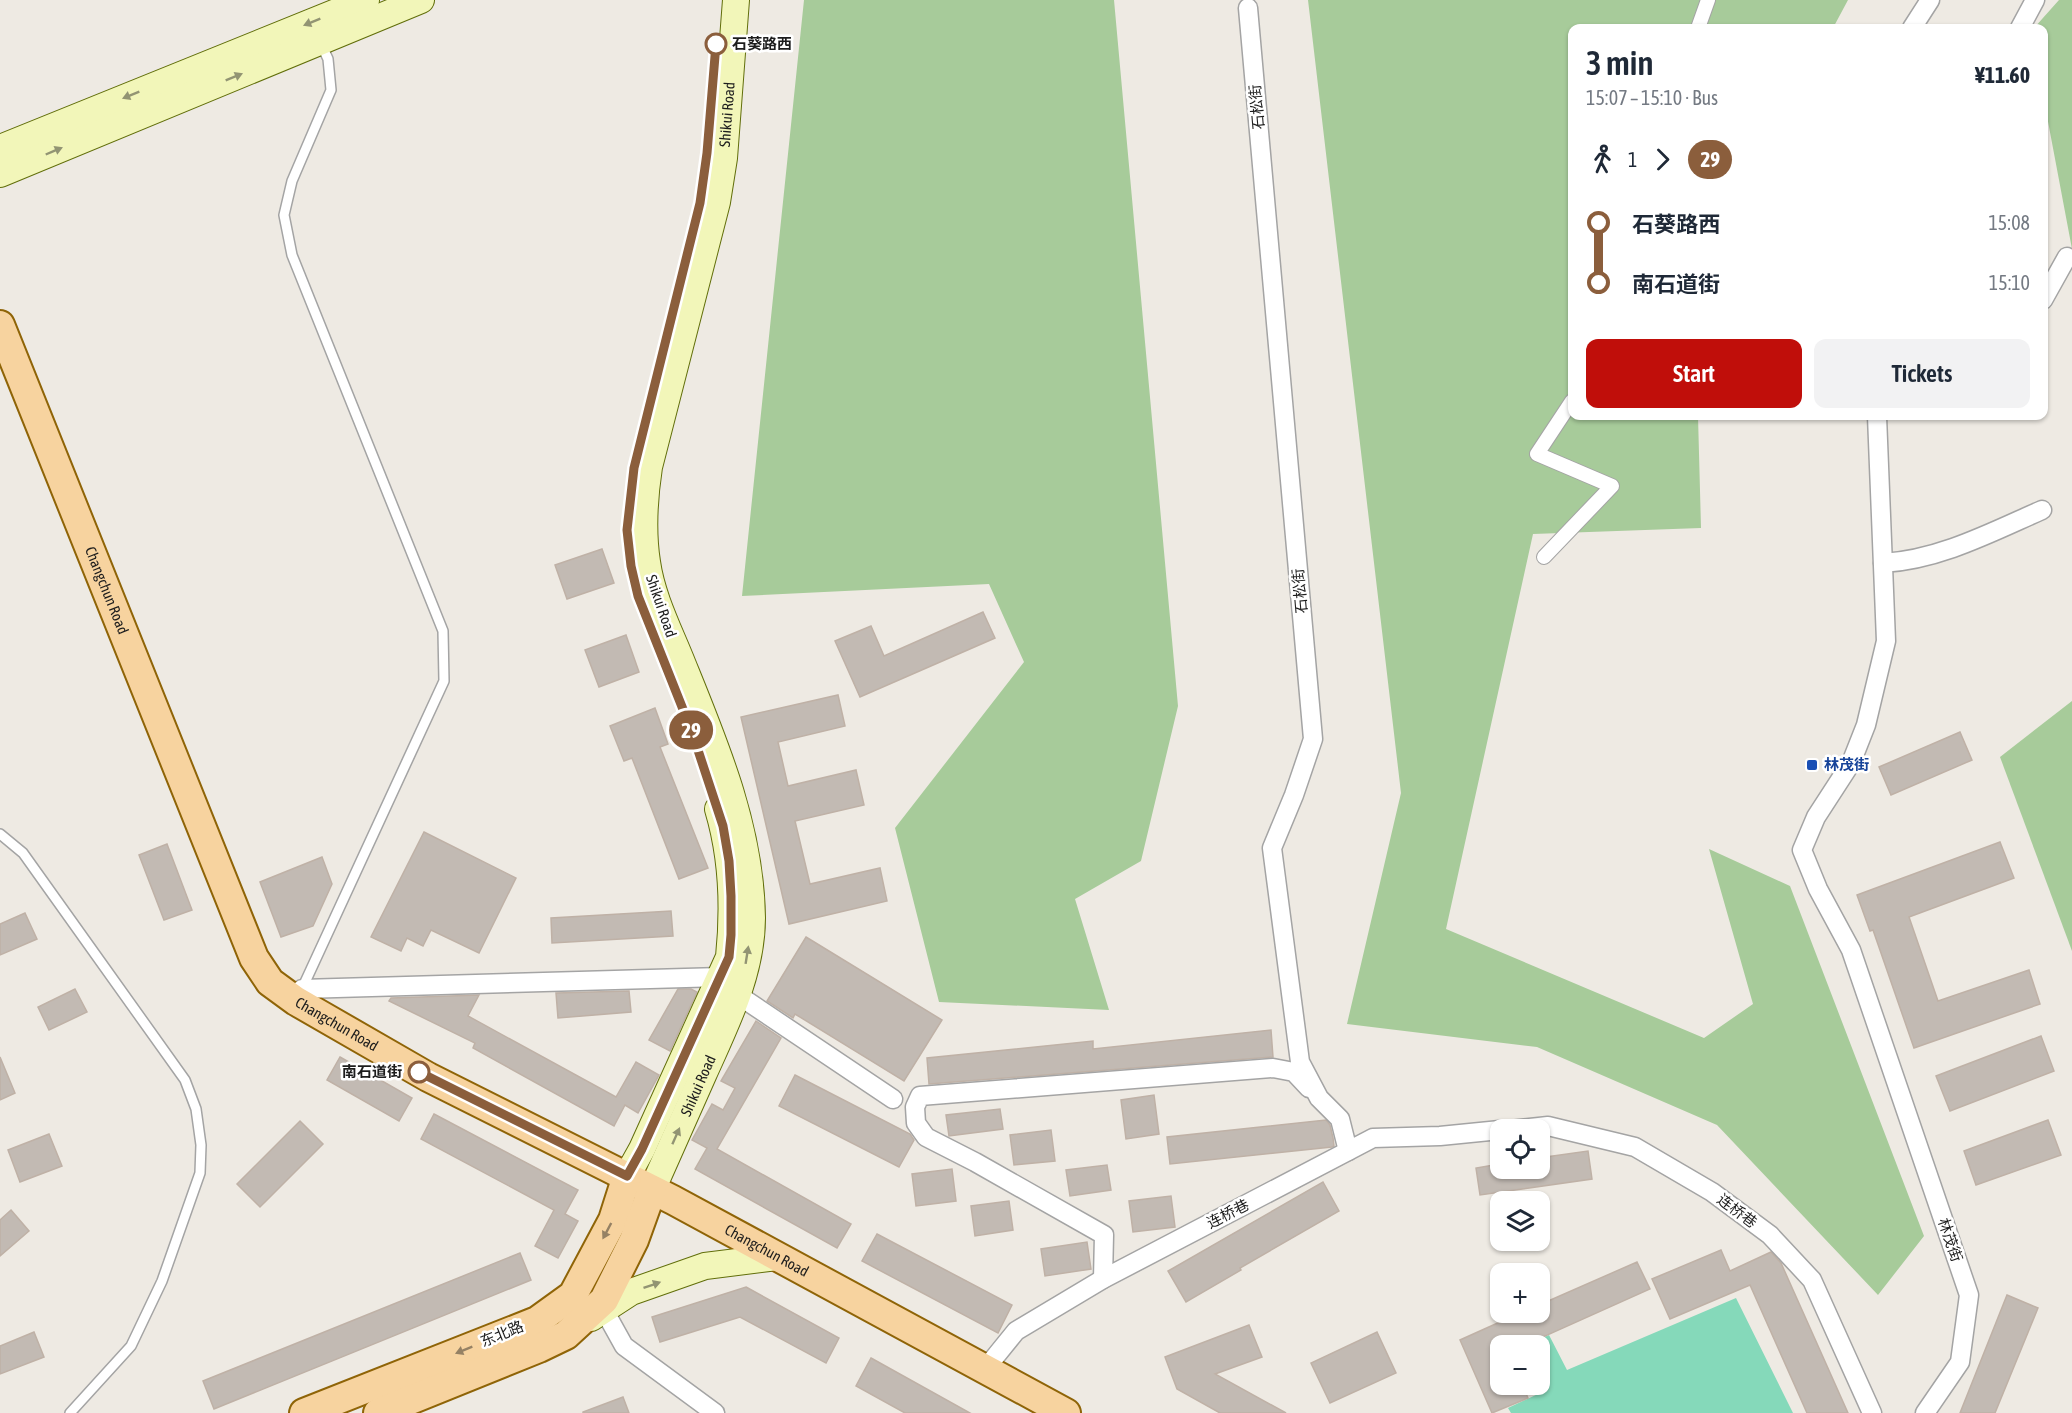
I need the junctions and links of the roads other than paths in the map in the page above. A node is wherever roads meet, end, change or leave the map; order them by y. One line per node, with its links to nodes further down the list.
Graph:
1 (366, 0): 13 (main road, one-way to 13)
2 (421, 0): 12 (main road)
3 (719, 0): 24 (main road, Shikui Road)
4 (736, 0): 24 (main road, Shikui Road, one-way to 4)
5 (1708, 0): 9 (street)
6 (1930, 0): 10 (street)
7 (2035, 0): 11 (street)
8 (1248, 8): 26 (street, 石松街)
9 (1699, 24)
10 (1915, 24)
11 (2022, 24)
12 (320, 41): 14 (main road, one-way to 12); 25 (lane)
13 (0, 148)
14 (0, 174)
15 (2067, 257): 16 (street)
16 (2048, 291)
17 (0, 325): 25 (main road, Changchun Road)
18 (1568, 407): 21 (street)
19 (1877, 420): 22 (street, 林茂街)
20 (2042, 510): 22 (street)
21 (1544, 557)
22 (1883, 563): 44 (street, 林茂街)
23 (0, 834): 38 (lane)
24 (730, 986): 25 (street); 27 (street); 31 (main road, Shikui Road); 32 (main road, Shikui Road, one-way to 24)
25 (299, 995): 31 (main road, Changchun Road)
26 (1319, 1098): 30 (street, 石松街); 34 (street)
27 (893, 1099)
28 (1550, 1126): 43 (street, 连桥巷)
29 (1490, 1132): 30 (street, 连桥巷)
30 (1348, 1151): 34 (street, 连桥巷)
31 (627, 1176): 32 (main road, Changchun Road); 39 (main road, 东北路, one-way to 39)
32 (652, 1190): 33 (main road, Changchun Road); 36 (main road, 东北路)
33 (777, 1257): 35 (main road, one-way to 33); 37 (main road, Changchun Road)
34 (1102, 1279): 37 (street, 连桥巷)
35 (604, 1310): 36 (main road); 41 (street)
36 (566, 1335): 40 (main road, 东北路)
37 (986, 1368): 42 (main road, Changchun Road)
38 (69, 1413)
39 (304, 1413)
40 (378, 1413)
41 (715, 1413)
42 (1066, 1413)
43 (1872, 1413)
44 (1925, 1413)

